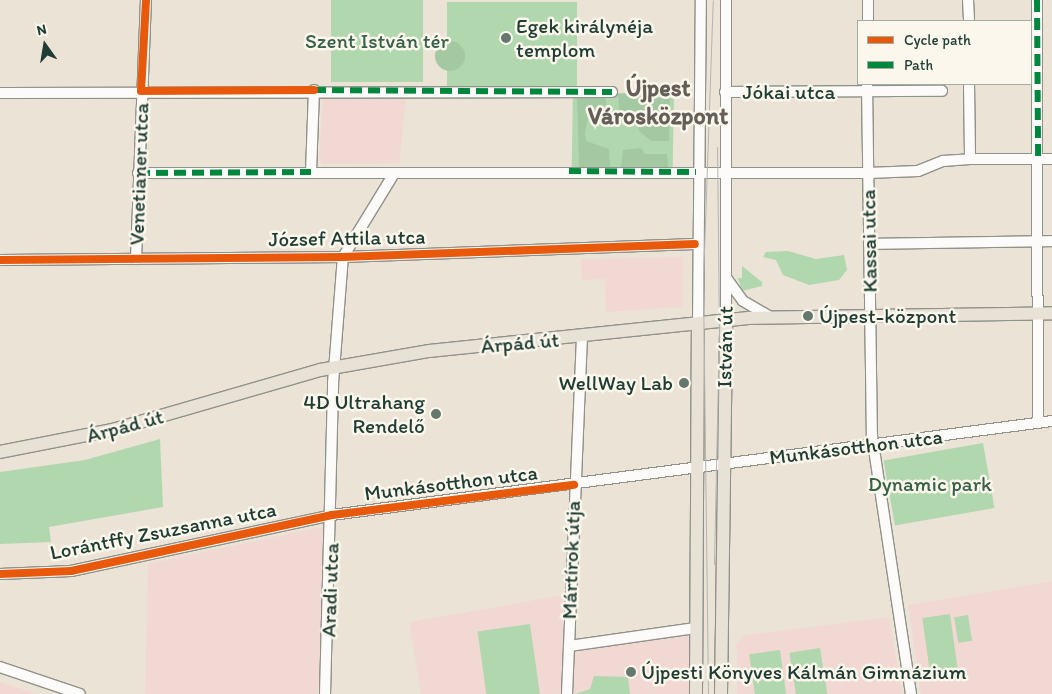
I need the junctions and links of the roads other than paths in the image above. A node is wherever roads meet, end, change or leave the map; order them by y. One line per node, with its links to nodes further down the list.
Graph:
1 (146, 0): 12 (street, Venetianer utca)
2 (701, 0): 21 (street, István út)
3 (726, 0): 14 (street, István út)
4 (868, 0): 7 (street)
5 (968, 0): 8 (street)
6 (1037, 0): 18 (street)
7 (868, 20)
8 (969, 20)
9 (969, 85): 17 (street)
10 (867, 88): 14 (street, Jókai utca); 15 (street, Jókai utca); 24 (street, Kassai utca)
11 (314, 90): 12 (street); 13 (street); 20 (street)
12 (141, 91): 16 (street); 22 (street, Venetianer utca)
13 (612, 92)
14 (725, 92): 23 (street, István út)
15 (942, 92)
16 (0, 93)
17 (970, 159): 18 (street); 24 (street)
18 (1038, 159): 19 (street); 26 (street)
19 (1052, 159)
20 (311, 172): 22 (street); 25 (street)
21 (696, 172): 23 (street); 25 (street); 28 (street, István út)
22 (138, 173): 31 (street, Venetianer utca)
23 (726, 173): 24 (street); 33 (street, István út)
24 (868, 173): 29 (street, Kassai utca)
25 (393, 174): 30 (street)
26 (1036, 241): 27 (street); 29 (street); 35 (street)
27 (1052, 241)
28 (695, 244): 30 (street, József Attila utca); 39 (street, István út)
29 (869, 244): 36 (street, Kassai utca)
30 (343, 257): 31 (street, József Attila utca); 41 (street, Aradi utca)
31 (136, 259): 32 (street, József Attila utca)
32 (0, 260)
33 (725, 274): 37 (street); 38 (street, István út)
34 (1052, 313): 35 (main road, Árpád út)
35 (1037, 314): 36 (main road, Árpád út); 43 (street)
36 (870, 315): 37 (main road, Árpád út); 44 (street, Kassai utca)
37 (772, 317): 38 (main road, Árpád út)
38 (726, 320): 39 (main road, Árpád út); 46 (main road, István út)
39 (698, 325): 40 (main road, Árpád út); 47 (main road, István út)
40 (582, 337): 41 (main road, Árpád út); 48 (street, Mártírok útja)
41 (334, 367): 45 (main road, Árpád út); 49 (street, Aradi utca)
42 (1052, 421): 43 (street, Munkásotthon utca)
43 (1038, 423): 44 (street, Munkásotthon utca)
44 (875, 444): 46 (street, Munkásotthon utca); 59 (street, Kassai utca)
45 (0, 452)
46 (723, 464): 47 (street, Munkásotthon utca); 58 (main road, István út)
47 (697, 469): 48 (street, Munkásotthon utca); 51 (main road, István út)
48 (574, 485): 49 (street, Munkásotthon utca); 52 (street, Mártírok útja)
49 (332, 515): 50 (street, Lorántffy Zsuzsanna utca); 55 (street, Aradi utca)
50 (0, 574)
51 (696, 628): 52 (street); 57 (main road, István út)
52 (569, 646): 56 (street, Mártírok útja)
53 (0, 667): 54 (street)
54 (80, 694)
55 (325, 694)
56 (567, 694)
57 (696, 694)
58 (721, 694)
59 (911, 694)

